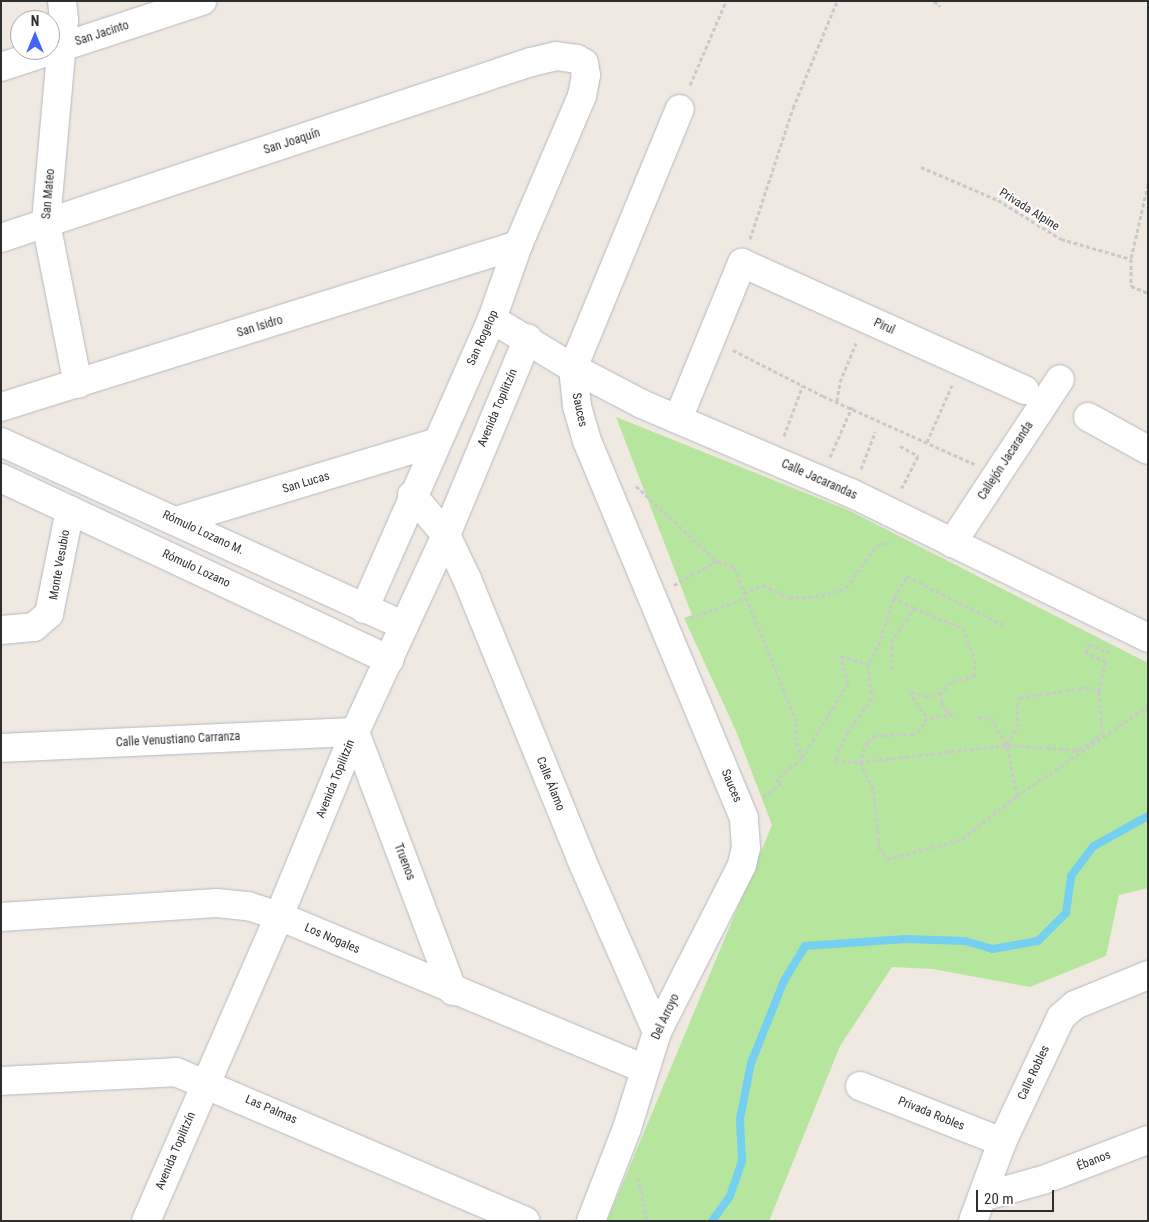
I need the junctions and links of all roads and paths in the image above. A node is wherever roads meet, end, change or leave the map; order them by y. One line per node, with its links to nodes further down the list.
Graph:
1 (62, 1): 7 (street, San Mateo)
2 (202, 1): 7 (street, San Jacinto)
3 (726, 1): 10 (path)
4 (837, 1): 17 (path)
5 (934, 1): 6 (path)
6 (940, 6)
7 (61, 47): 9 (street, San Jacinto); 13 (street, San Mateo)
8 (584, 63): 13 (street, San Joaquín); 15 (street, San Rogelop)
9 (1, 67)
10 (680, 109): 24 (street, Sauces)
11 (921, 167): 16 (path, Privada Alpine)
12 (1148, 184): 16 (path)
13 (46, 223): 14 (street, San Joaquín); 26 (street, San Mateo)
14 (1, 238)
15 (518, 245): 19 (street, San Rogelop); 26 (street, San Isidro)
16 (1131, 260): 18 (path)
17 (742, 263): 20 (street, Pirul); 22 (street)
18 (1148, 294)
19 (492, 319): 21 (street, Calle Jacarandas); 37 (street, San Rogelop)
20 (867, 319): 23 (street, Pirul); 29 (path)
21 (528, 338): 24 (street, Calle Jacarandas); 50 (street, Avenida Topilitzín)
22 (710, 339): 27 (path); 33 (street)
23 (962, 362): 28 (street, Pirul); 36 (path)
24 (573, 368): 33 (street, Calle Jacarandas); 57 (street, Sauces)
25 (1060, 378): 52 (street, Callejón Jacaranda)
26 (78, 384): 30 (street, San Isidro)
27 (803, 385): 29 (path); 40 (path)
28 (1025, 390)
29 (837, 401): 31 (path)
30 (1, 407)
31 (852, 407): 36 (path); 43 (path)
32 (1088, 417): 39 (street)
33 (678, 419): 40 (street, Calle Jacarandas)
34 (876, 432): 45 (path)
35 (1, 442): 49 (street, Rómulo Lozano M.)
36 (927, 442): 41 (path)
37 (436, 443): 46 (street, San Rogelop); 49 (street, San Lucas)
38 (900, 446): 48 (path)
39 (1148, 450)
40 (775, 461): 43 (street, Calle Jacarandas)
41 (980, 466)
42 (1, 478): 47 (street, Rómulo Lozano)
43 (819, 480): 45 (street, Calle Jacarandas)
44 (630, 481): 53 (path)
45 (851, 493): 48 (street, Calle Jacarandas)
46 (412, 496): 50 (street, Calle Álamo); 59 (street, San Rogelop)
47 (70, 510): 63 (street, Monte Vesubio); 66 (street, Rómulo Lozano)
48 (889, 512): 52 (street, Calle Jacarandas)
49 (176, 521): 59 (street, Rómulo Lozano M.)
50 (446, 535): 61 (street, Avenida Topilitzín); 85 (street, Calle Álamo)
51 (898, 541): 54 (path)
52 (952, 543): 64 (street, Calle Jacarandas)
53 (717, 561): 54 (path); 57 (path)
54 (744, 593): 55 (path)
55 (746, 598): 60 (path); 77 (path)
56 (894, 598): 58 (path); 62 (path); 67 (path)
57 (651, 599): 80 (street, Sauces)
58 (914, 608): 68 (path); 70 (path)
59 (364, 609): 61 (street, Rómulo Lozano M.)
60 (687, 619)
61 (404, 626): 66 (street, Avenida Topilitzín)
62 (1006, 626)
63 (1, 630)
64 (1148, 638)
65 (1111, 646): 69 (path)
66 (390, 660): 74 (street, Avenida Topilitzín)
67 (868, 664): 77 (path); 78 (path)
68 (892, 669)
69 (1099, 691): 75 (path); 75 (path)
70 (941, 692): 73 (path); 73 (path)
71 (1148, 706): 79 (path)
72 (978, 716): 75 (path)
73 (927, 718): 78 (path)
74 (355, 732): 76 (street, Calle Venustiano Carranza); 81 (street, Avenida Topilitzín); 84 (street, Truenos)
75 (1006, 745): 78 (path); 79 (path)
76 (1, 748)
77 (802, 758): 80 (path)
78 (860, 762): 79 (path)
79 (1017, 796)
80 (744, 818): 85 (street, Del Arroyo)
81 (279, 916): 82 (street, Los Nogales); 84 (street, Los Nogales); 88 (street, Avenida Topilitzín)
82 (1, 917)
83 (1148, 975): 91 (street, Calle Robles)
84 (453, 991): 86 (street, Los Nogales)
85 (657, 1032): 86 (street, Del Arroyo)
86 (644, 1068): 95 (street, Del Arroyo)
87 (1, 1081): 88 (street, Las Palmas)
88 (206, 1082): 93 (street, Avenida Topilitzín); 94 (street, Las Palmas)
89 (860, 1086): 91 (street, Privada Robles)
90 (1148, 1140): 92 (street, Ébanos)
91 (1002, 1142): 92 (street, Calle Robles)
92 (978, 1209)
93 (146, 1221)
94 (526, 1221)
95 (591, 1221)

